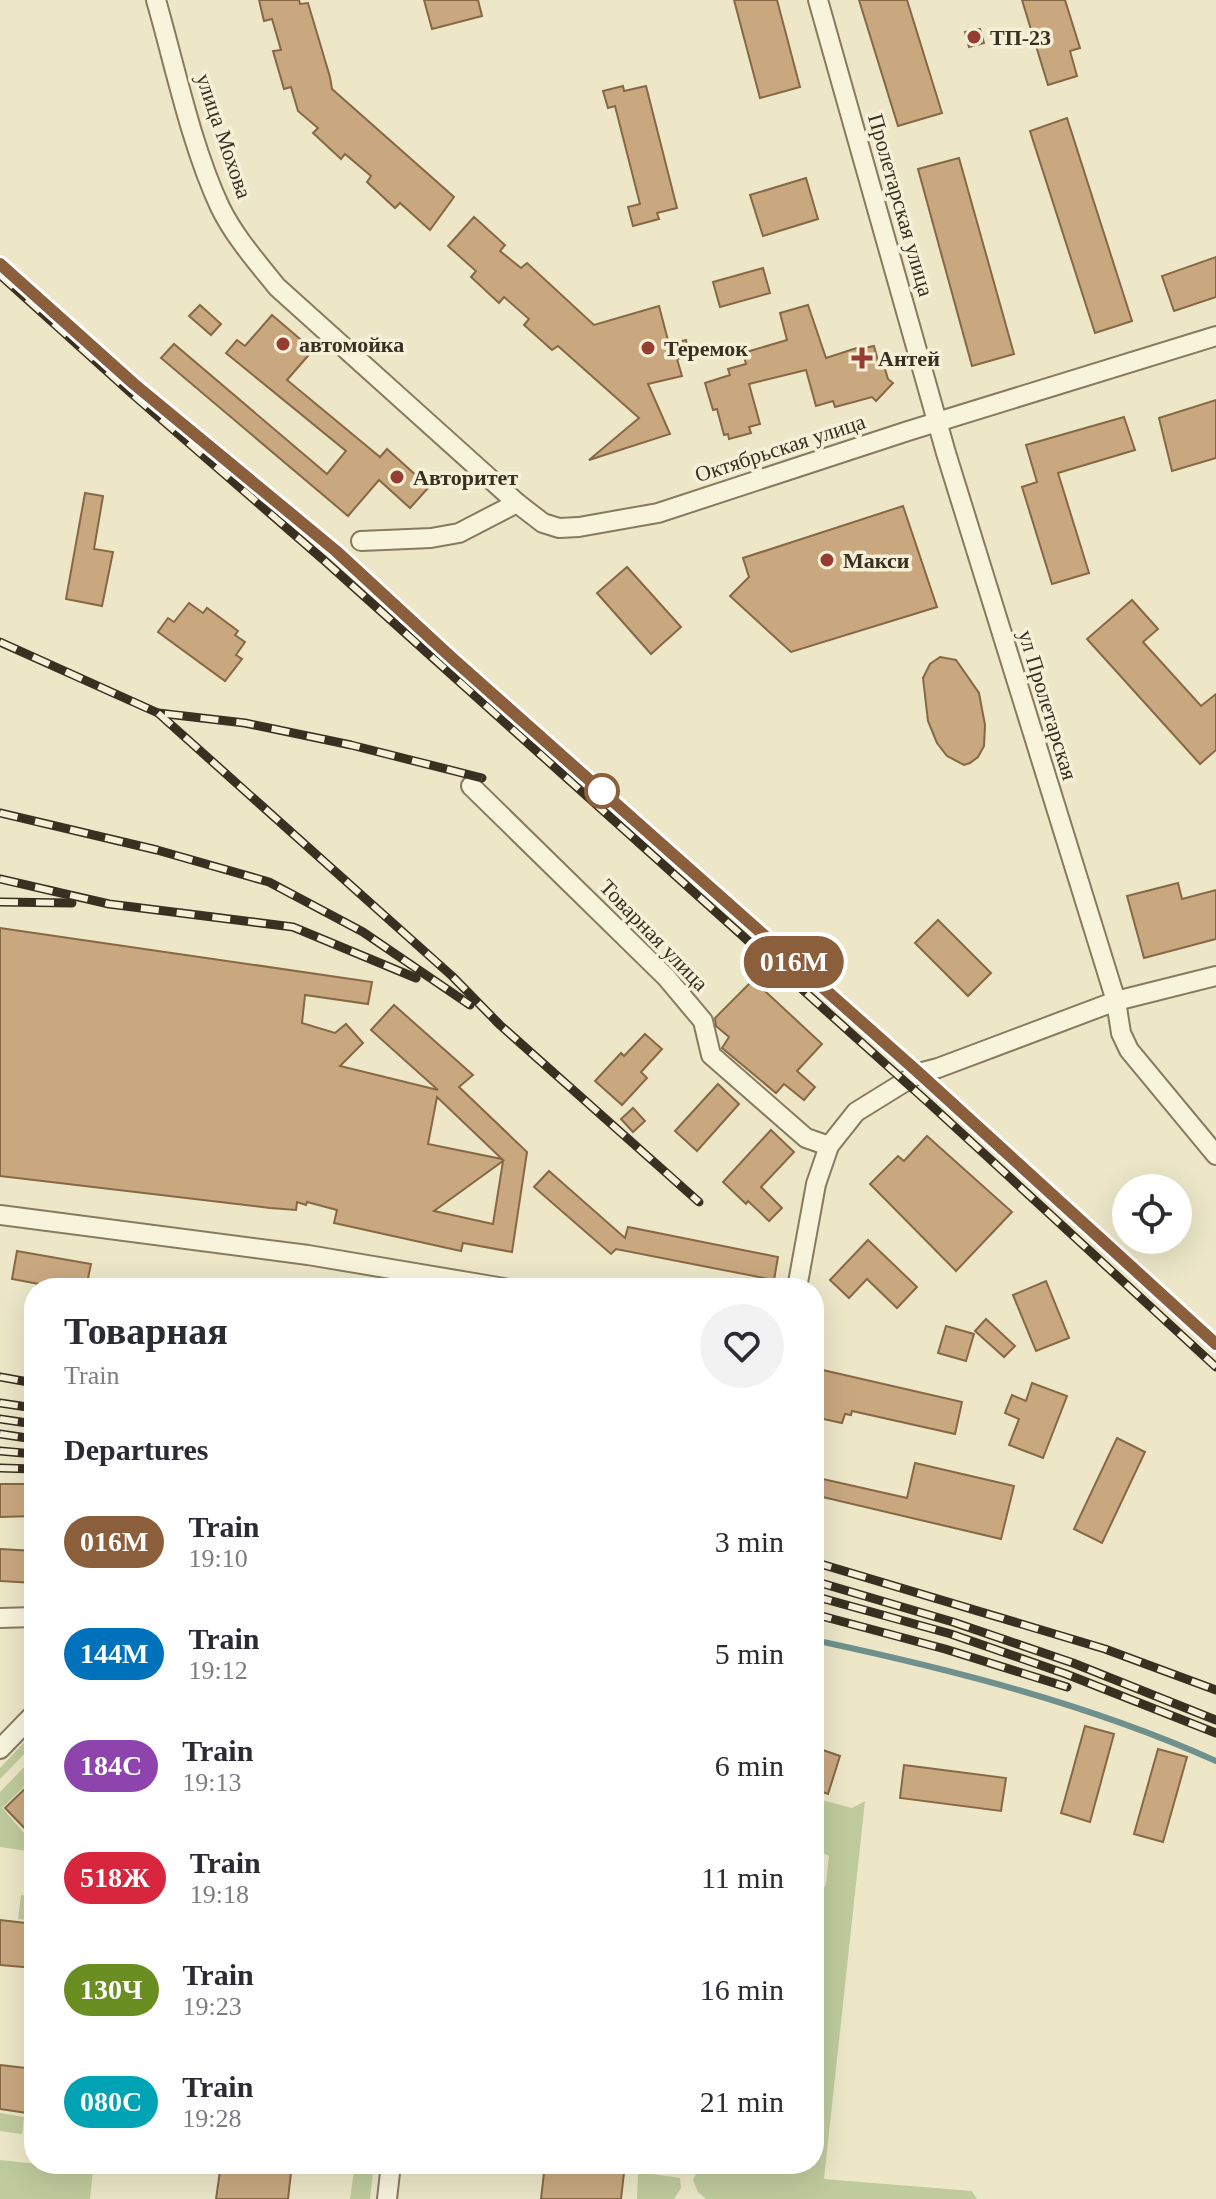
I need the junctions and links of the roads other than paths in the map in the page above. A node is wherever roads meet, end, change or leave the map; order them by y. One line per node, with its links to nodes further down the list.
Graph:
1 (156, 0): 5 (street, улица Мохова)
2 (818, 0): 4 (street, Пролетарская улица)
3 (1216, 336): 4 (street, Октябрьская улица)
4 (937, 422): 5 (street, Октябрьская улица); 9 (street, ул Пролетарская)
5 (517, 503): 6 (street)
6 (361, 541)
7 (471, 786): 10 (street, Товарная улица)
8 (1216, 976): 9 (street)
9 (1116, 1001): 10 (street); 11 (street, ул Пролетарская)
10 (829, 1146): 14 (street)
11 (1216, 1155)
12 (0, 1215): 13 (street)
13 (445, 1278)
14 (799, 1278)
15 (24, 1617): 16 (street)
16 (0, 1618)
17 (24, 1724): 18 (street)
18 (0, 1749)
19 (390, 2174): 20 (street)
20 (387, 2199)

